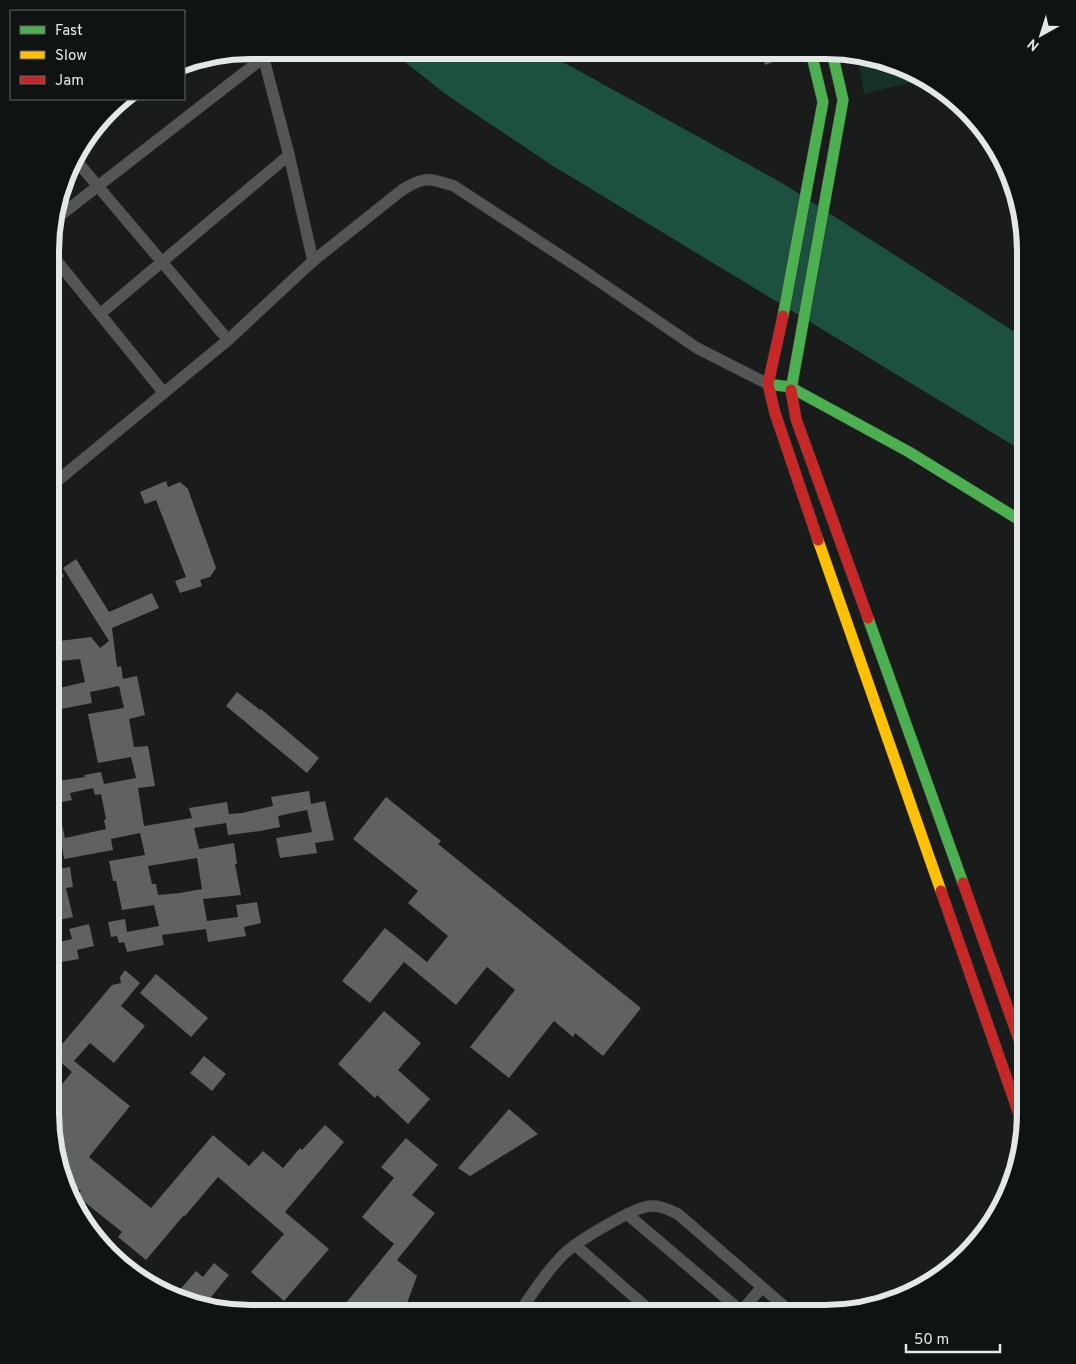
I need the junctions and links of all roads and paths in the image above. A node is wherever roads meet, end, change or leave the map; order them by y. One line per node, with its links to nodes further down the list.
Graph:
1 (257, 59): 7 (street)
2 (264, 59): 5 (street)
3 (813, 59): 14 (main road)
4 (834, 59): 15 (main road)
5 (289, 155): 9 (street); 10 (street)
6 (80, 165): 7 (street)
7 (97, 186): 8 (street); 9 (street)
8 (62, 213)
9 (161, 261): 12 (street); 13 (street)
10 (313, 261): 13 (street); 14 (street)
11 (59, 264): 12 (street)
12 (100, 314): 16 (street)
13 (228, 340): 16 (street)
14 (768, 384): 15 (main road); 20 (main road)
15 (790, 387): 18 (main road); 19 (main road)
16 (164, 393): 17 (street)
17 (59, 479)
18 (1017, 518)
19 (1017, 1034)
20 (1017, 1108)
21 (627, 1214): 22 (street); 23 (street); 26 (street)
22 (575, 1246): 24 (street); 25 (street)
23 (762, 1287): 27 (street); 28 (street)
24 (525, 1305)
25 (644, 1305)
26 (732, 1305)
27 (746, 1305)
28 (783, 1305)

